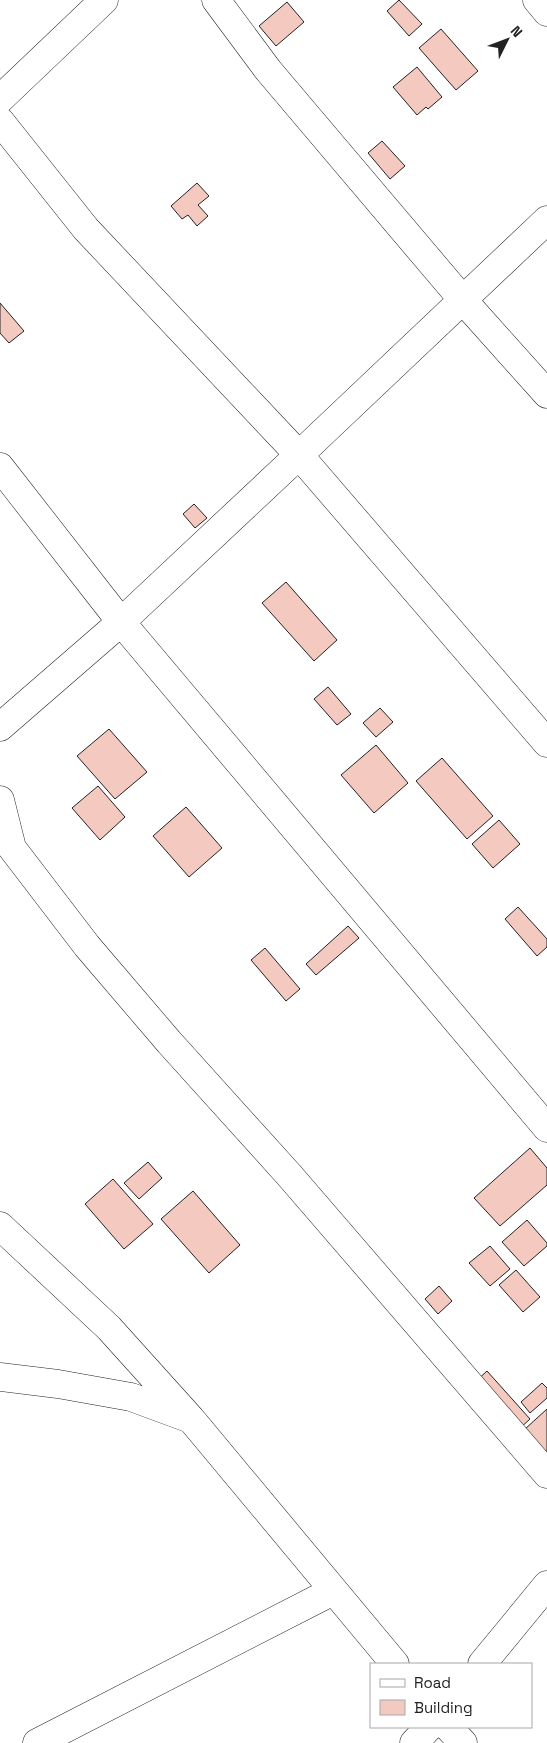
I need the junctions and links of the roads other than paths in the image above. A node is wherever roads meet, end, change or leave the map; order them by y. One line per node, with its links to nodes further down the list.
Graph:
1 (104, 0): 5 (street)
2 (216, 0): 8 (street)
3 (537, 0): 4 (street)
4 (547, 12)
5 (0, 99)
6 (0, 121): 10 (street)
7 (547, 220): 8 (street)
8 (462, 299): 9 (street); 10 (street)
9 (547, 394)
10 (299, 455): 12 (street); 14 (street)
11 (0, 468): 12 (street)
12 (120, 622): 13 (street); 16 (street)
13 (0, 727)
14 (547, 743)
15 (0, 800): 20 (street)
16 (547, 1128)
17 (0, 1226): 19 (street)
18 (0, 1377): 19 (street)
19 (191, 1419): 22 (street)
20 (547, 1474)
21 (547, 1585): 24 (street)
22 (333, 1591): 23 (street); 27 (street)
23 (394, 1663)
24 (483, 1663)
25 (428, 1728): 28 (street)
26 (449, 1728): 29 (street)
27 (38, 1743)
28 (414, 1743)
29 (463, 1743)

